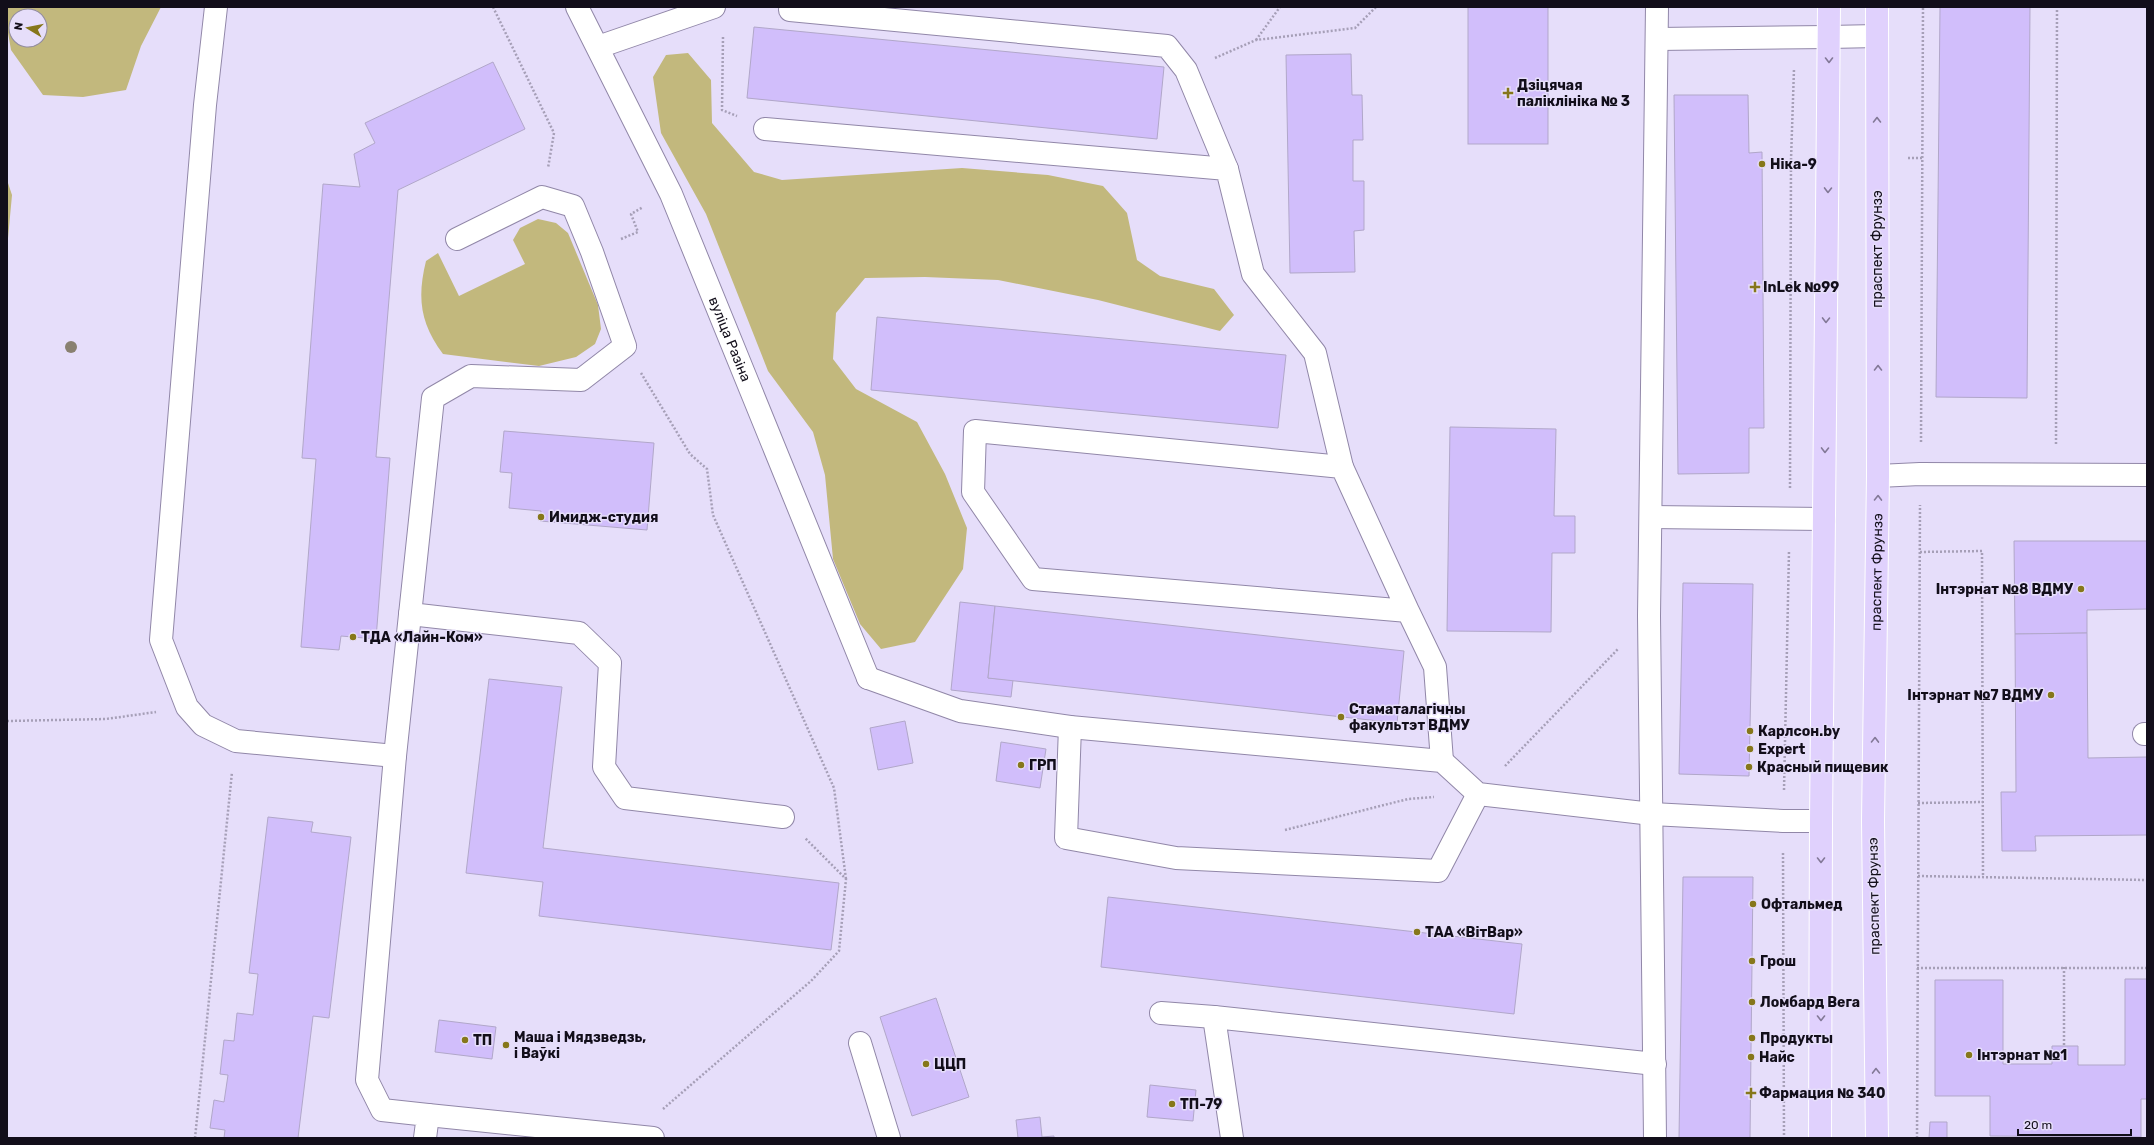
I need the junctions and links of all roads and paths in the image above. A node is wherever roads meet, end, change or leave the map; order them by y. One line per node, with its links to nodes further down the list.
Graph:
1 (216, 7): 39 (street)
2 (493, 7): 24 (path)
3 (577, 7): 19 (street, вуліца Разіна)
4 (714, 7): 19 (street)
5 (1280, 7): 18 (path)
6 (1376, 7): 18 (path)
7 (1657, 7): 17 (street)
8 (1829, 7): 16 (main road)
9 (1877, 7): 14 (main road, праспект Фрунзэ)
10 (1923, 7): 29 (path)
11 (2057, 7): 30 (path)
12 (790, 10): 20 (street)
13 (723, 31): 21 (path)
14 (1877, 36): 16 (street); 32 (main road, праспект Фрунзэ, one-way to 14)
15 (1795, 37): 16 (street); 17 (street); 34 (path)
16 (1829, 37): 35 (main road, one-way to 35)
17 (1657, 39): 33 (street)
18 (1256, 40): 20 (path)
19 (598, 47): 23 (street, вуліца Разіна)
20 (1186, 70): 22 (street)
21 (765, 129): 22 (street)
22 (1227, 169): 28 (street)
23 (671, 194): 26 (path); 41 (street, вуліца Разіна)
24 (542, 198): 25 (street); 26 (street)
25 (457, 239)
26 (592, 252): 27 (street)
27 (624, 346): 38 (street); 54 (path)
28 (1342, 467): 37 (street); 37 (street)
29 (1920, 474): 30 (street); 32 (street); 36 (path)
30 (2056, 475): 31 (street)
31 (2147, 475)
32 (1878, 476): 73 (main road, праспект Фрунзэ, one-way to 32)
33 (1651, 517): 34 (street); 48 (street)
34 (1790, 519): 35 (street); 50 (path)
35 (1824, 519): 51 (main road)
36 (1920, 552): 46 (path); 47 (path)
37 (1408, 611): 44 (street)
38 (410, 614): 43 (street); 49 (street)
39 (187, 707): 40 (path); 42 (street)
40 (7, 721)
41 (1070, 727): 44 (street); 45 (street)
42 (236, 741): 43 (street); 66 (path)
43 (395, 756): 64 (street)
44 (1442, 761): 45 (street)
45 (1478, 794): 48 (street)
46 (1983, 802): 47 (path); 53 (path)
47 (1918, 803): 52 (path)
48 (1652, 814): 50 (street); 63 (street)
49 (783, 817): 54 (path)
50 (1783, 821): 51 (street); 71 (path)
51 (1821, 821): 72 (main road, one-way to 72)
52 (1918, 876): 53 (path); 57 (path)
53 (1983, 877): 55 (path)
54 (846, 879): 65 (path)
55 (2147, 880)
56 (2064, 967): 57 (path); 58 (path); 62 (path)
57 (1917, 968): 74 (path)
58 (2147, 968)
59 (1161, 1013): 60 (street)
60 (1214, 1018): 63 (street); 69 (street)
61 (860, 1043): 68 (street)
62 (2064, 1046)
63 (1655, 1064): 70 (street)
64 (428, 1115): 65 (street); 67 (street)
65 (643, 1137)
66 (195, 1138)
67 (426, 1138)
68 (889, 1138)
69 (1232, 1138)
70 (1655, 1138)
71 (1784, 1138)
72 (1820, 1138)
73 (1877, 1138)
74 (1917, 1138)

